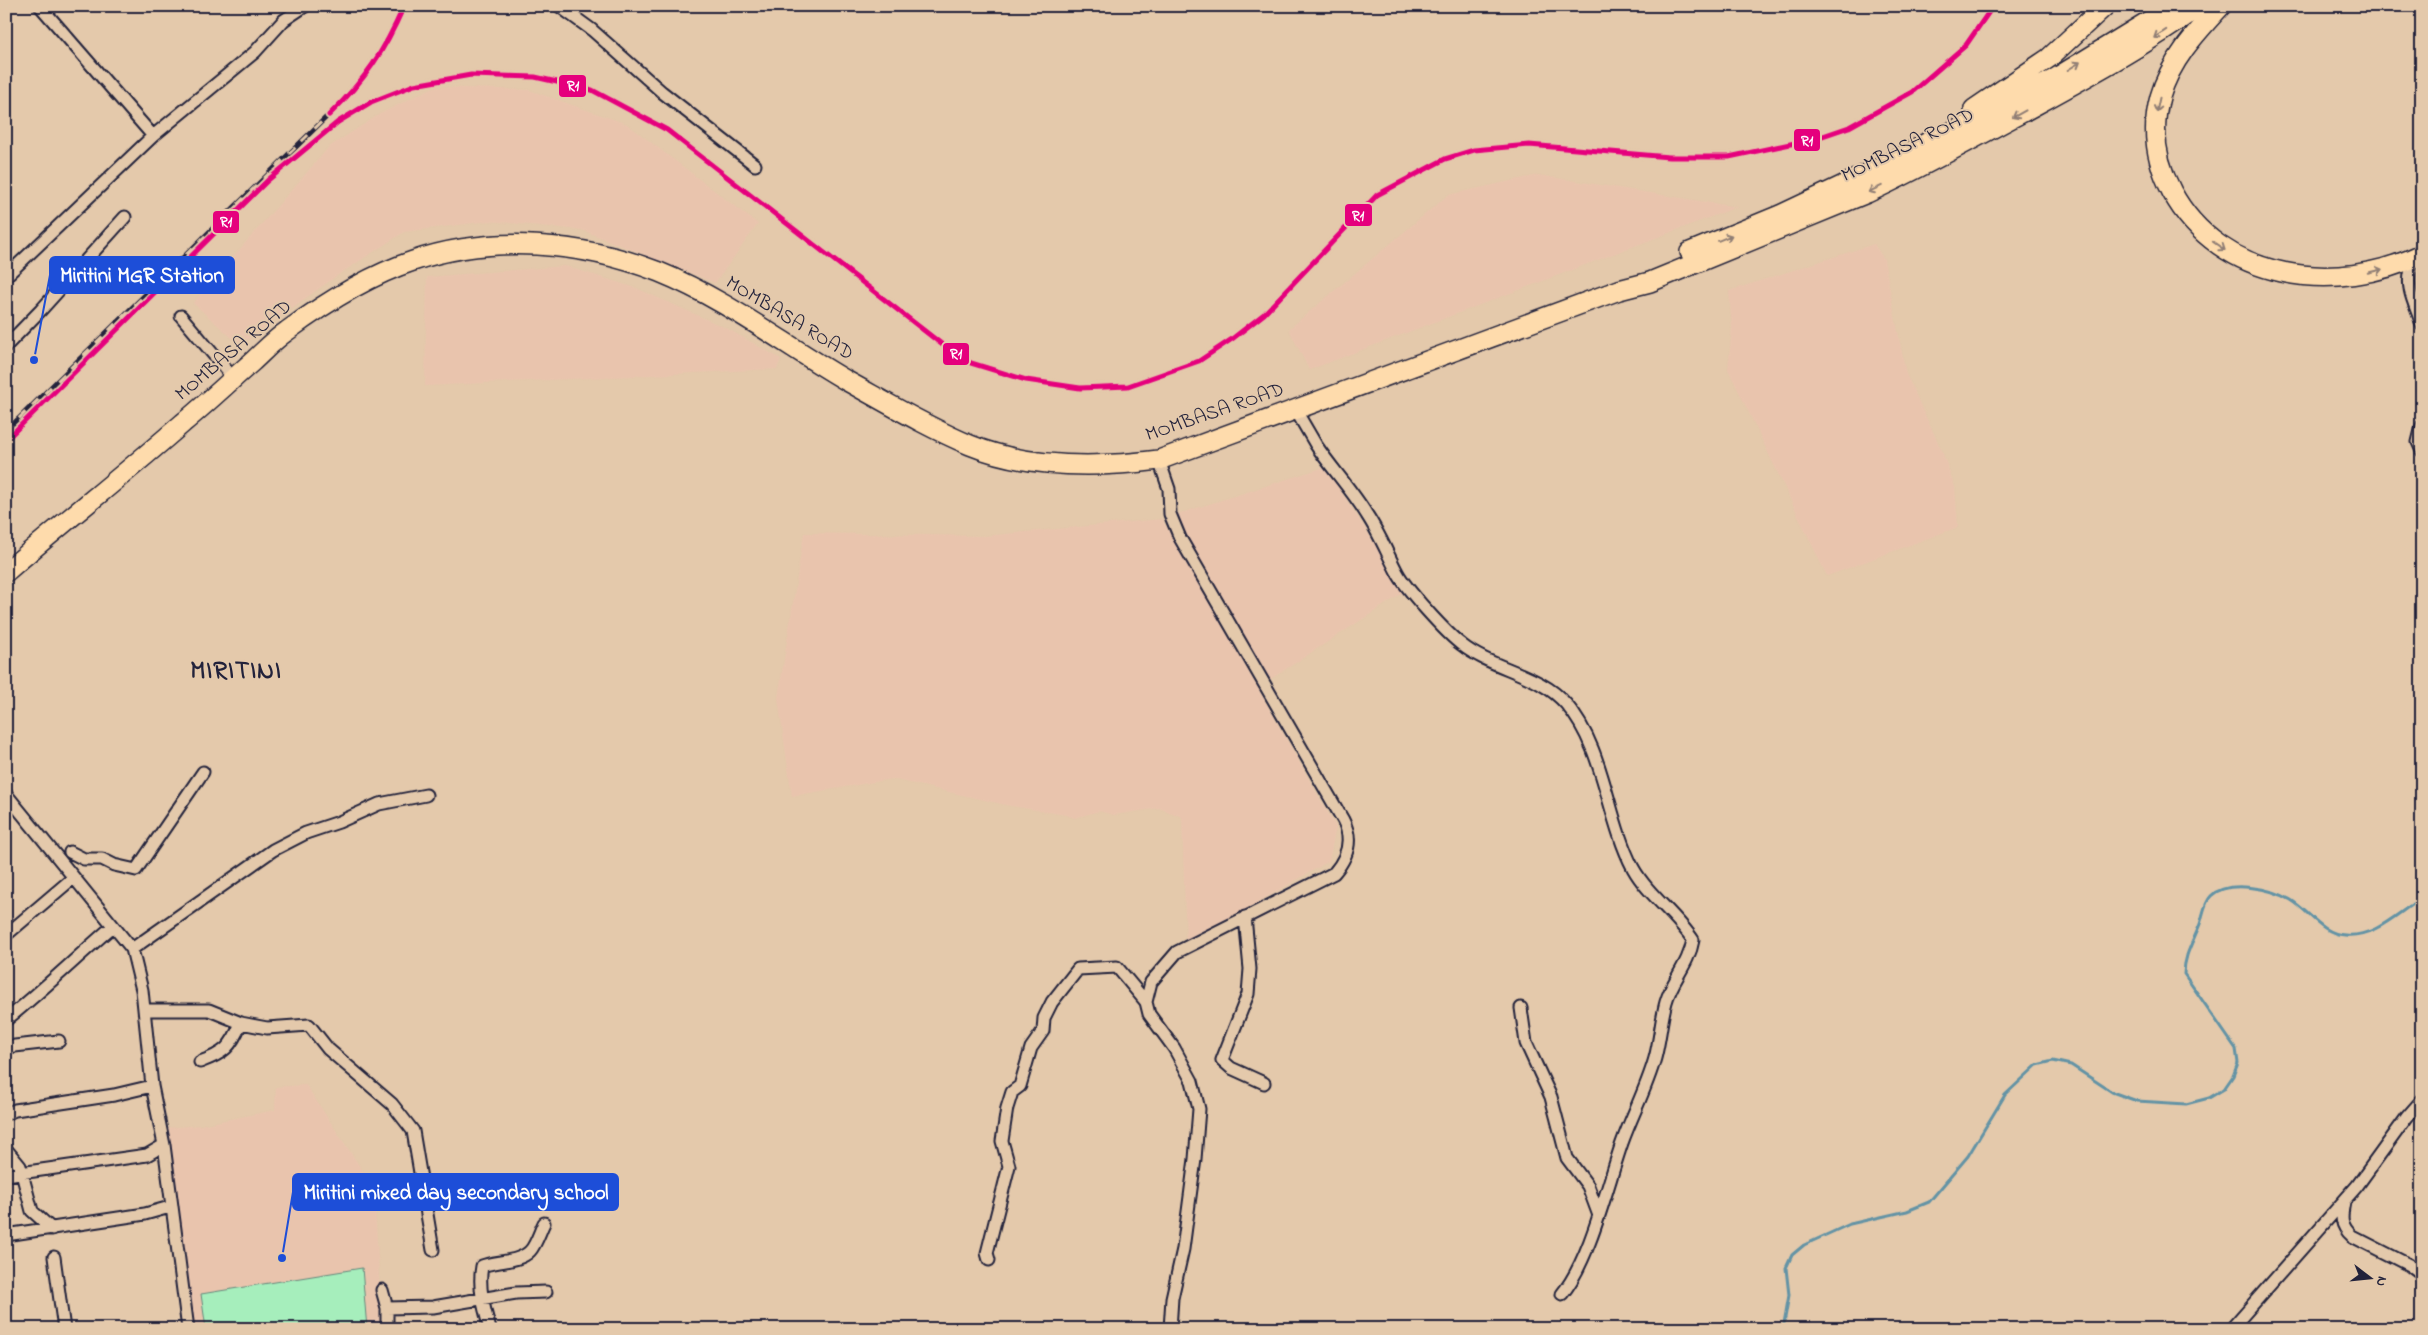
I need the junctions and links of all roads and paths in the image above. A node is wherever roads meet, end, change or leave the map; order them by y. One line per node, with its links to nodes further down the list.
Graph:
1 (40, 6): 8 (street)
2 (305, 6): 8 (street)
3 (559, 6): 10 (street)
4 (2105, 6): 9 (highway)
5 (2173, 6): 9 (highway, MOMBASA ROAD, one-way to 5)
6 (2200, 6): 14 (highway, MOMBASA ROAD, one-way to 14)
7 (2221, 6): 12 (highway, one-way to 12)
8 (153, 136): 13 (street)
9 (1930, 140): 14 (highway, MOMBASA ROAD, one-way to 9)
10 (755, 165)
11 (125, 217): 17 (street)
12 (2416, 263): 16 (street)
13 (6, 276)
14 (1619, 290): 19 (highway, MOMBASA ROAD)
15 (181, 316): 18 (street)
16 (2422, 325)
17 (6, 346)
18 (234, 379): 22 (highway, MOMBASA ROAD); 23 (highway, MOMBASA ROAD)
19 (1295, 409): 22 (highway, MOMBASA ROAD); 51 (street)
20 (2422, 426): 21 (street)
21 (2422, 451)
22 (1159, 460): 29 (street)
23 (6, 572)
24 (203, 772): 27 (street)
25 (6, 794): 28 (street)
26 (426, 795): 32 (street)
27 (70, 852)
28 (73, 878): 30 (street); 31 (street)
29 (1244, 917): 33 (street); 41 (street)
30 (113, 926): 32 (street); 36 (street)
31 (6, 935)
32 (132, 949): 35 (street)
33 (1146, 1002): 57 (street); 68 (street)
34 (1521, 1008): 51 (street)
35 (144, 1010): 37 (street); 42 (street)
36 (6, 1020)
37 (241, 1023): 40 (street); 55 (street)
38 (59, 1040): 39 (street)
39 (6, 1046)
40 (200, 1062)
41 (1264, 1082)
42 (152, 1086): 44 (street); 45 (street)
43 (2422, 1100): 49 (street)
44 (6, 1114)
45 (164, 1145): 47 (street); 50 (street)
46 (6, 1149): 47 (street)
47 (22, 1172): 48 (street); 53 (street)
48 (6, 1175)
49 (2345, 1200): 58 (street); 69 (street)
50 (170, 1207): 53 (street); 65 (street)
51 (1598, 1213): 61 (street)
52 (544, 1223): 62 (street)
53 (52, 1230): 54 (street)
54 (6, 1235)
55 (433, 1250)
56 (54, 1258): 64 (street)
57 (989, 1260)
58 (2422, 1275)
59 (382, 1290): 63 (street)
60 (546, 1292): 62 (street)
61 (1562, 1294)
62 (482, 1299): 63 (street); 67 (street)
63 (387, 1308): 66 (street)
64 (64, 1329)
65 (188, 1329)
66 (387, 1329)
67 (490, 1329)
68 (1170, 1329)
69 (2231, 1329)

